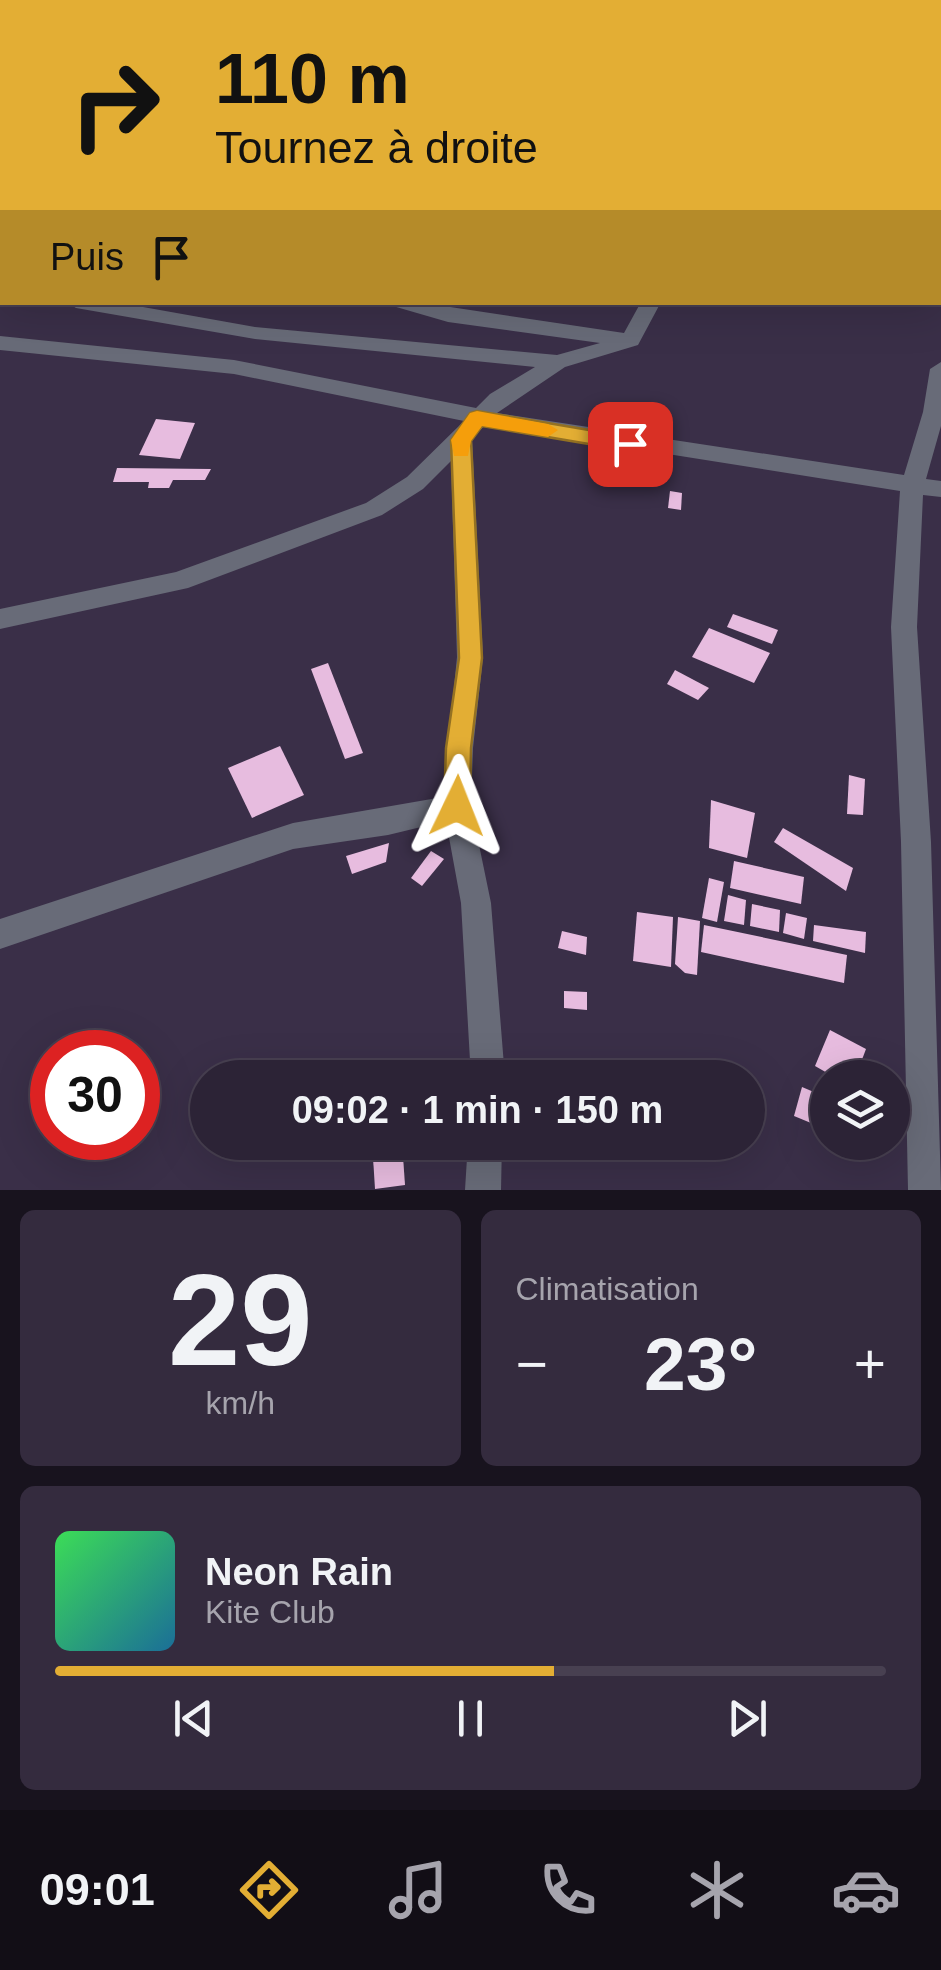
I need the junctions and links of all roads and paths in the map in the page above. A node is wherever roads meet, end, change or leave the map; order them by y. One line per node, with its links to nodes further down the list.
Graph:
1 (93, 305): 6 (street)
2 (402, 305): 4 (street)
3 (649, 305): 4 (street)
4 (631, 340): 6 (street)
5 (0, 343): 8 (street)
6 (558, 362): 8 (street)
7 (940, 385): 9 (street)
8 (469, 429): 9 (street); 11 (street); 12 (street)
9 (912, 486): 10 (street); 17 (street)
10 (941, 489)
11 (0, 619)
12 (457, 806): 13 (street); 14 (street)
13 (0, 934)
14 (487, 1060)
15 (484, 1160): 16 (street)
16 (483, 1190)
17 (926, 1190)

